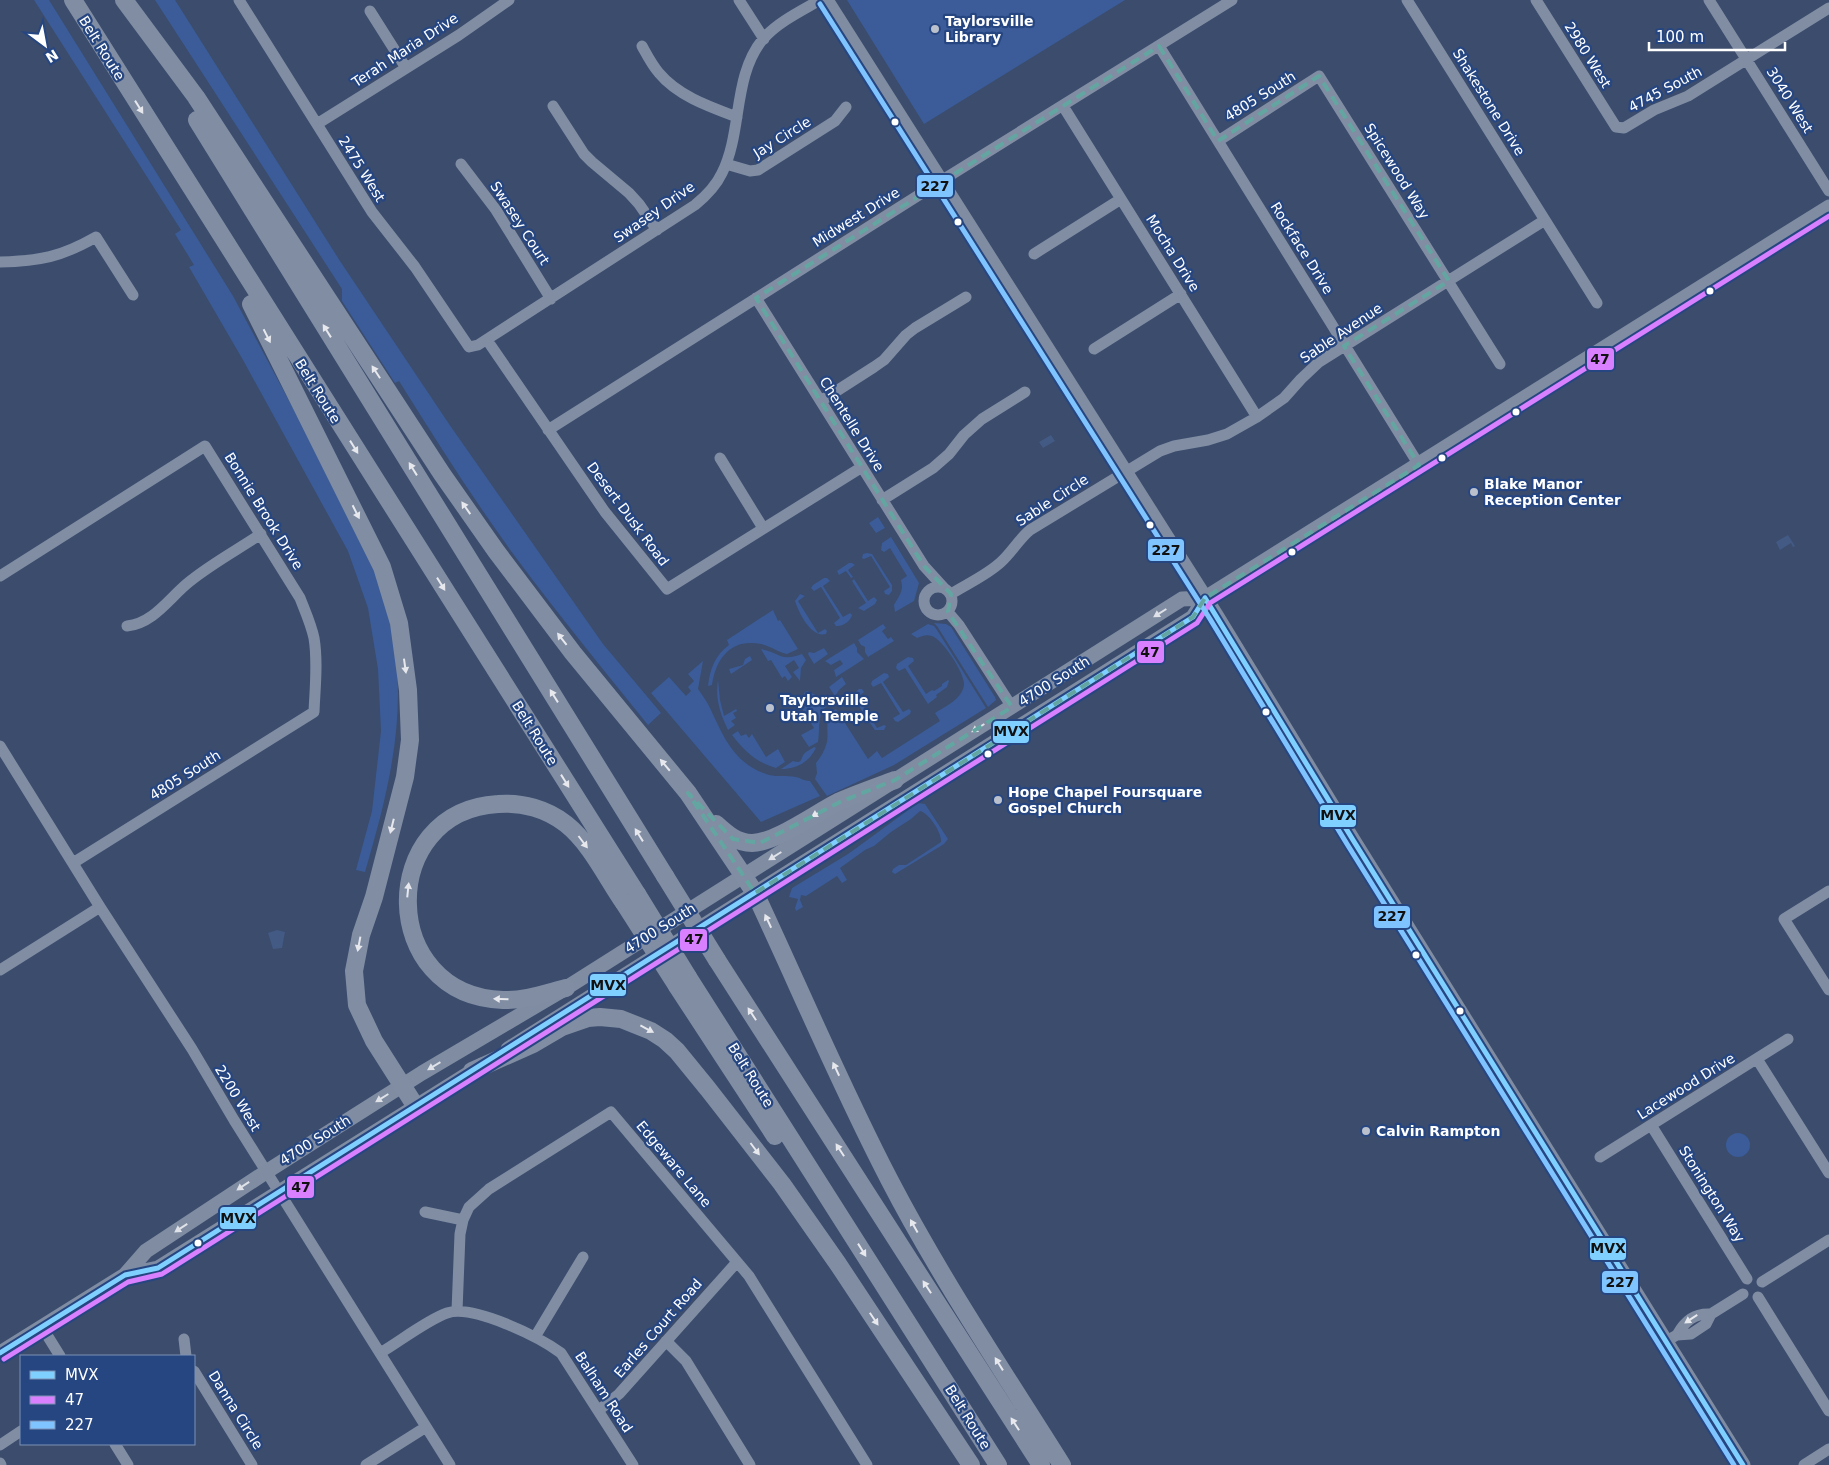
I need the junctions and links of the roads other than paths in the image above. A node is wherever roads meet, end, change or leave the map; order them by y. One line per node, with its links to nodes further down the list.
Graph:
1 (73, 0): 33 (highway, Belt Route, one-way to 33)
2 (123, 0): 73 (highway, one-way to 2); 130 (highway, one-way to 2, bridge)
3 (238, 0): 24 (street, 2475 West)
4 (509, 0): 18 (street, Terah Maria Drive)
5 (738, 0): 14 (street)
6 (820, 0): 14 (street, Swasey Drive)
7 (826, 0): 29 (main road)
8 (1232, 0): 16 (street, Midwest Drive)
9 (1407, 0): 34 (street, Shakestone Drive)
10 (1536, 0): 25 (street, 2980 West)
11 (1710, 0): 17 (street, 3040 West)
12 (1829, 8): 17 (street, 4745 South)
13 (370, 11): 18 (street)
14 (764, 39): 23 (street, Swasey Drive)
15 (642, 46): 23 (street)
16 (1159, 46): 21 (street, Midwest Drive); 26 (street, Rockface Drive)
17 (1747, 60): 25 (street, 4745 South); 30 (street, 3040 West)
18 (406, 68): 24 (street, Terah Maria Drive)
19 (1319, 76): 26 (street, 4805 South); 38 (street, Spicewood Way)
20 (553, 106): 35 (street)
21 (1063, 106): 29 (street, Midwest Drive); 31 (street, Mocha Drive)
22 (846, 107): 28 (street, Jay Circle)
23 (737, 117): 28 (street, Swasey Drive)
24 (317, 124): 47 (street, 2475 West)
25 (1616, 127)
26 (1218, 141): 46 (street, Rockface Drive)
27 (461, 164): 43 (street, Swasey Court)
28 (726, 164): 35 (street, Swasey Drive)
29 (941, 181): 42 (street, Midwest Drive); 57 (main road)
30 (1829, 190)
31 (1121, 199): 36 (street); 39 (street, Mocha Drive)
32 (1829, 207): 55 (main road, 4700 South)
33 (206, 214): 78 (highway, Belt Route, one-way to 78); 86 (highway, one-way to 86)
34 (1545, 220): 38 (street, Sable Avenue); 44 (street, Shakestone Drive)
35 (657, 230): 43 (street, Swasey Drive)
36 (1034, 254)
37 (0, 262): 40 (street)
38 (1449, 281): 46 (street, Sable Avenue); 49 (street, Spicewood Way)
39 (1181, 294): 48 (street); 52 (street, Mocha Drive)
40 (133, 295)
41 (966, 297): 51 (street)
42 (756, 298): 51 (street, Chentelle Drive); 53 (street, Midwest Drive)
43 (551, 299): 45 (street, Swasey Drive)
44 (1597, 303)
45 (487, 340): 47 (street, Swasey Drive); 53 (street, Desert Dusk Road)
46 (1344, 346): 52 (street, Sable Avenue); 55 (street, Rockface Drive)
47 (469, 347)
48 (1094, 349)
49 (1500, 364)
50 (1026, 392): 58 (street)
51 (821, 401): 56 (street, Chentelle Drive)
52 (1257, 416): 57 (street, Sable Avenue)
53 (548, 430): 59 (street, Desert Dusk Road)
54 (720, 458): 59 (street)
55 (1419, 465): 65 (main road, 4700 South)
56 (862, 467): 58 (street, Chentelle Drive); 59 (street, Desert Dusk Road)
57 (1125, 472): 63 (street, Sable Circle); 65 (main road)
58 (882, 500): 61 (street, Chentelle Drive)
59 (763, 528)
60 (261, 534): 62 (street, Bonnie Brook Drive); 67 (street); 69 (street, Bonnie Brook Drive)
61 (924, 566): 63 (street, Chentelle Drive); 64 (street, Chentelle Drive)
62 (0, 576)
63 (948, 591): 64 (street); 66 (street)
64 (926, 594): 66 (street, Chentelle Drive)
65 (1205, 598): 68 (main road, 4700 South, one-way to 68); 77 (main road, 4700 South); 106 (main road)
66 (948, 612): 68 (street)
67 (127, 626)
68 (1012, 707): 72 (main road, 4700 South, one-way to 72)
69 (314, 712): 74 (street, 4805 South)
70 (0, 746): 71 (street, 2200 West)
71 (5, 766): 74 (street, 2200 West)
72 (895, 780): 73 (highway, one-way to 73); 75 (main road, 4700 South, one-way to 75)
73 (688, 793): 75 (highway)
74 (73, 863): 79 (street, 2200 West)
75 (744, 876): 77 (highway); 81 (main road, 4700 South)
76 (1829, 891): 82 (street)
77 (755, 893): 85 (main road, 4700 South); 131 (highway, one-way to 77)
78 (630, 899): 81 (highway, one-way to 78); 129 (highway, Belt Route, one-way to 129, bridge)
79 (100, 907): 80 (street); 90 (street, 2200 West)
80 (0, 970)
81 (566, 988): 86 (main road, 4700 South, one-way to 86)
82 (1829, 990)
83 (1788, 1039): 84 (street, Lacewood Drive)
84 (1757, 1059): 88 (street, Lacewood Drive); 91 (street)
85 (472, 1071): 87 (main road, 4700 South); 128 (highway, one-way to 128)
86 (402, 1086): 87 (highway); 90 (main road, 4700 South, one-way to 90)
87 (416, 1107): 92 (main road, 4700 South)
88 (1651, 1125): 89 (street, Lacewood Drive); 99 (street, Stonington Way)
89 (1600, 1157)
90 (266, 1172): 92 (street, 2200 West); 98 (main road, 4700 South, one-way to 98)
91 (1829, 1173)
92 (279, 1192): 98 (main road, 4700 South); 110 (street, 2200 West)
93 (424, 1212): 94 (street)
94 (463, 1220): 97 (street, Edgeware Lane); 103 (street, Edgeware Lane)
95 (1829, 1240): 100 (street)
96 (582, 1257): 105 (street)
97 (737, 1262): 108 (street, Earles Court Road); 127 (street, Edgeware Lane)
98 (125, 1275): 104 (main road, 4700 South)
99 (1747, 1279): 100 (street); 101 (street)
100 (1762, 1282): 102 (street)
101 (1744, 1294): 102 (street); 106 (street)
102 (1758, 1298): 115 (street)
103 (457, 1311): 105 (street, Balham Road); 110 (street)
104 (42, 1327): 109 (main road, 4700 South); 111 (street)
105 (534, 1337): 114 (street, Balham Road)
106 (1672, 1338): 132 (main road)
107 (184, 1339): 112 (street)
108 (666, 1341): 114 (street, Earles Court Road); 126 (street)
109 (0, 1353)
110 (380, 1353): 116 (street, 2200 West)
111 (59, 1355)
112 (186, 1355)
113 (195, 1373): 122 (street, Danna Circle)
114 (598, 1410): 125 (street, Balham Road)
115 (1829, 1411)
116 (426, 1427): 123 (street); 124 (street, 2200 West)
117 (20, 1432): 118 (street)
118 (0, 1445)
119 (115, 1445): 121 (street)
120 (1829, 1449): 133 (street)
121 (128, 1465)
122 (252, 1465)
123 (366, 1465)
124 (450, 1465)
125 (633, 1465)
126 (750, 1465)
127 (867, 1465)
128 (971, 1465)
129 (998, 1465)
130 (1041, 1465)
131 (1062, 1465)
132 (1743, 1465)
133 (1804, 1465)

